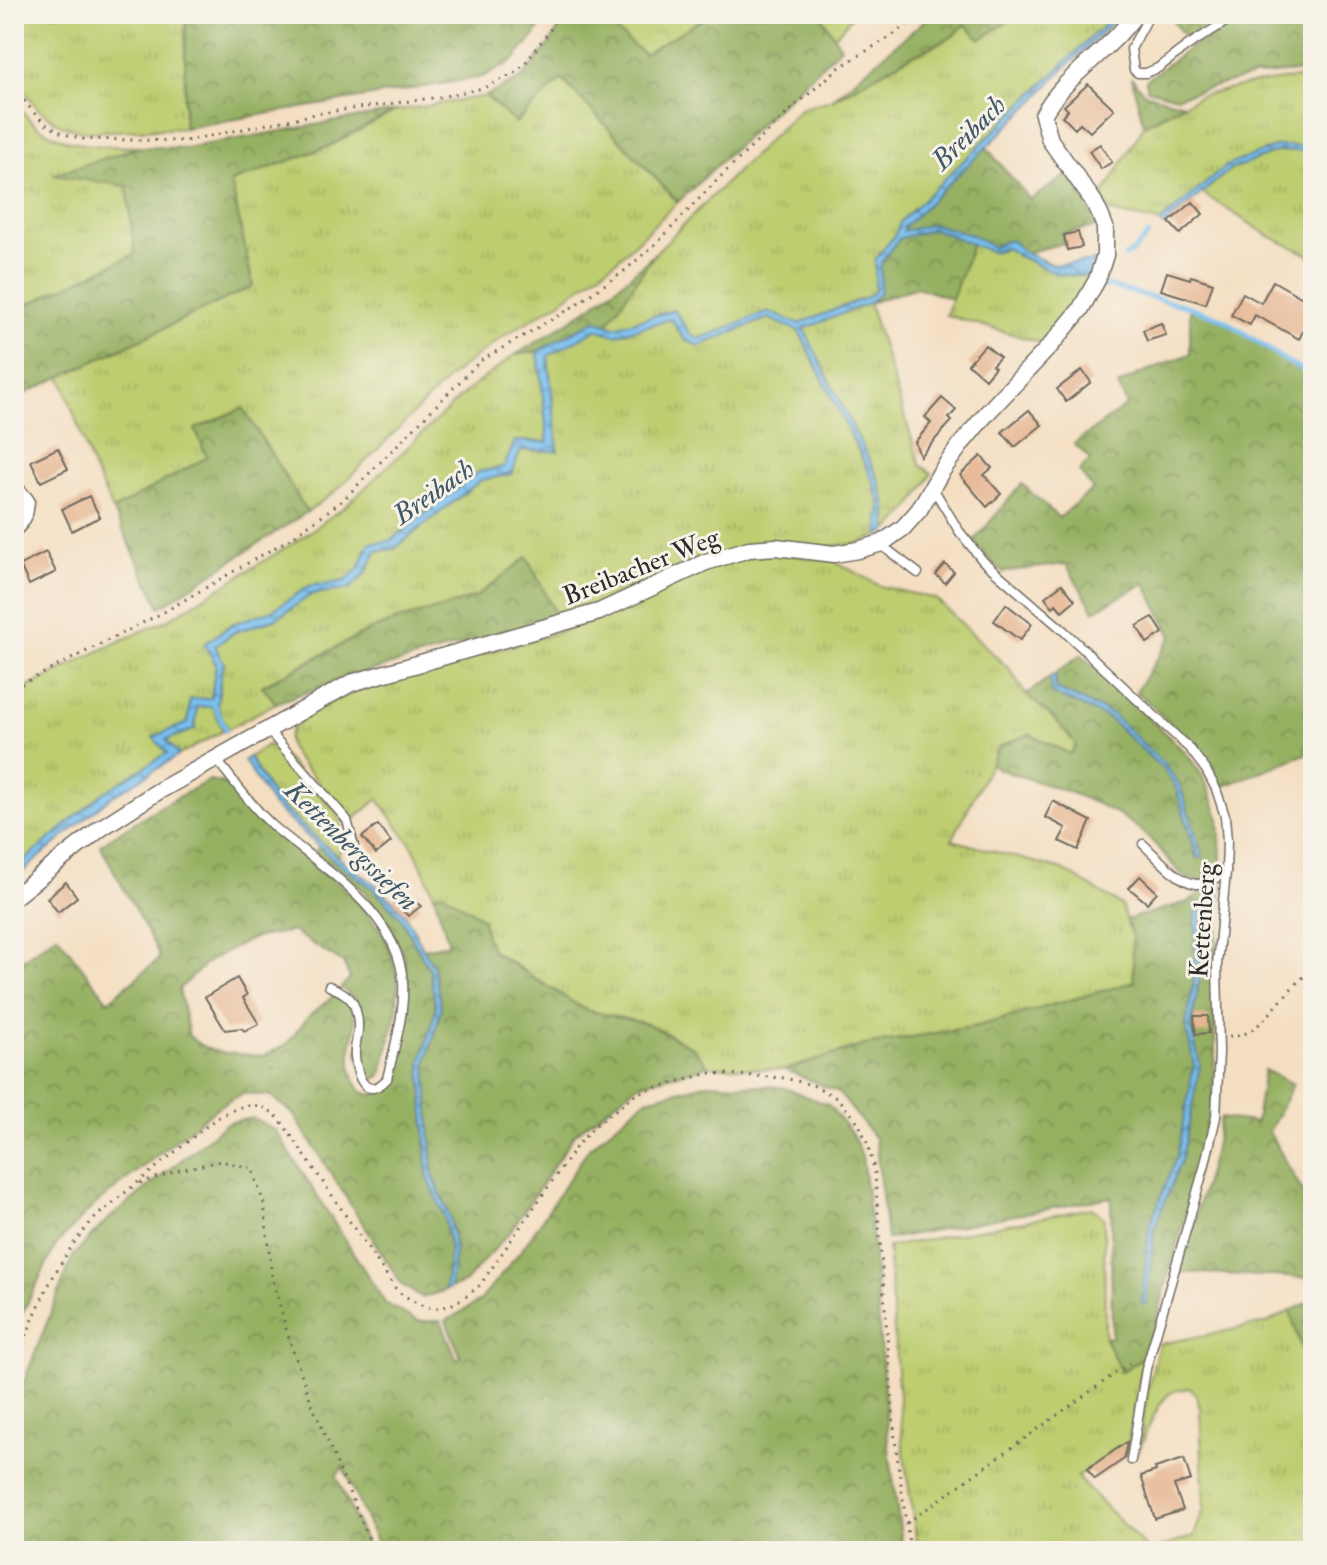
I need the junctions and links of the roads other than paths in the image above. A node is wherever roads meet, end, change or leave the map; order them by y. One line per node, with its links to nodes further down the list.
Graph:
1 (1136, 14): 4 (street, Breibacher Weg)
2 (1150, 14): 3 (lane)
3 (1238, 14)
4 (932, 488): 7 (street, Breibacher Weg); 13 (lane, Kettenberg)
5 (14, 490): 6 (street)
6 (14, 528)
7 (882, 543): 8 (lane); 9 (street, Breibacher Weg)
8 (918, 573)
9 (267, 730): 10 (street, Breibacher Weg); 12 (lane)
10 (216, 759): 14 (street, Breibacher Weg); 15 (lane)
11 (1143, 844): 13 (lane)
12 (354, 846)
13 (1226, 872): 16 (lane, Kettenberg)
14 (14, 897)
15 (329, 986)
16 (1131, 1460)

